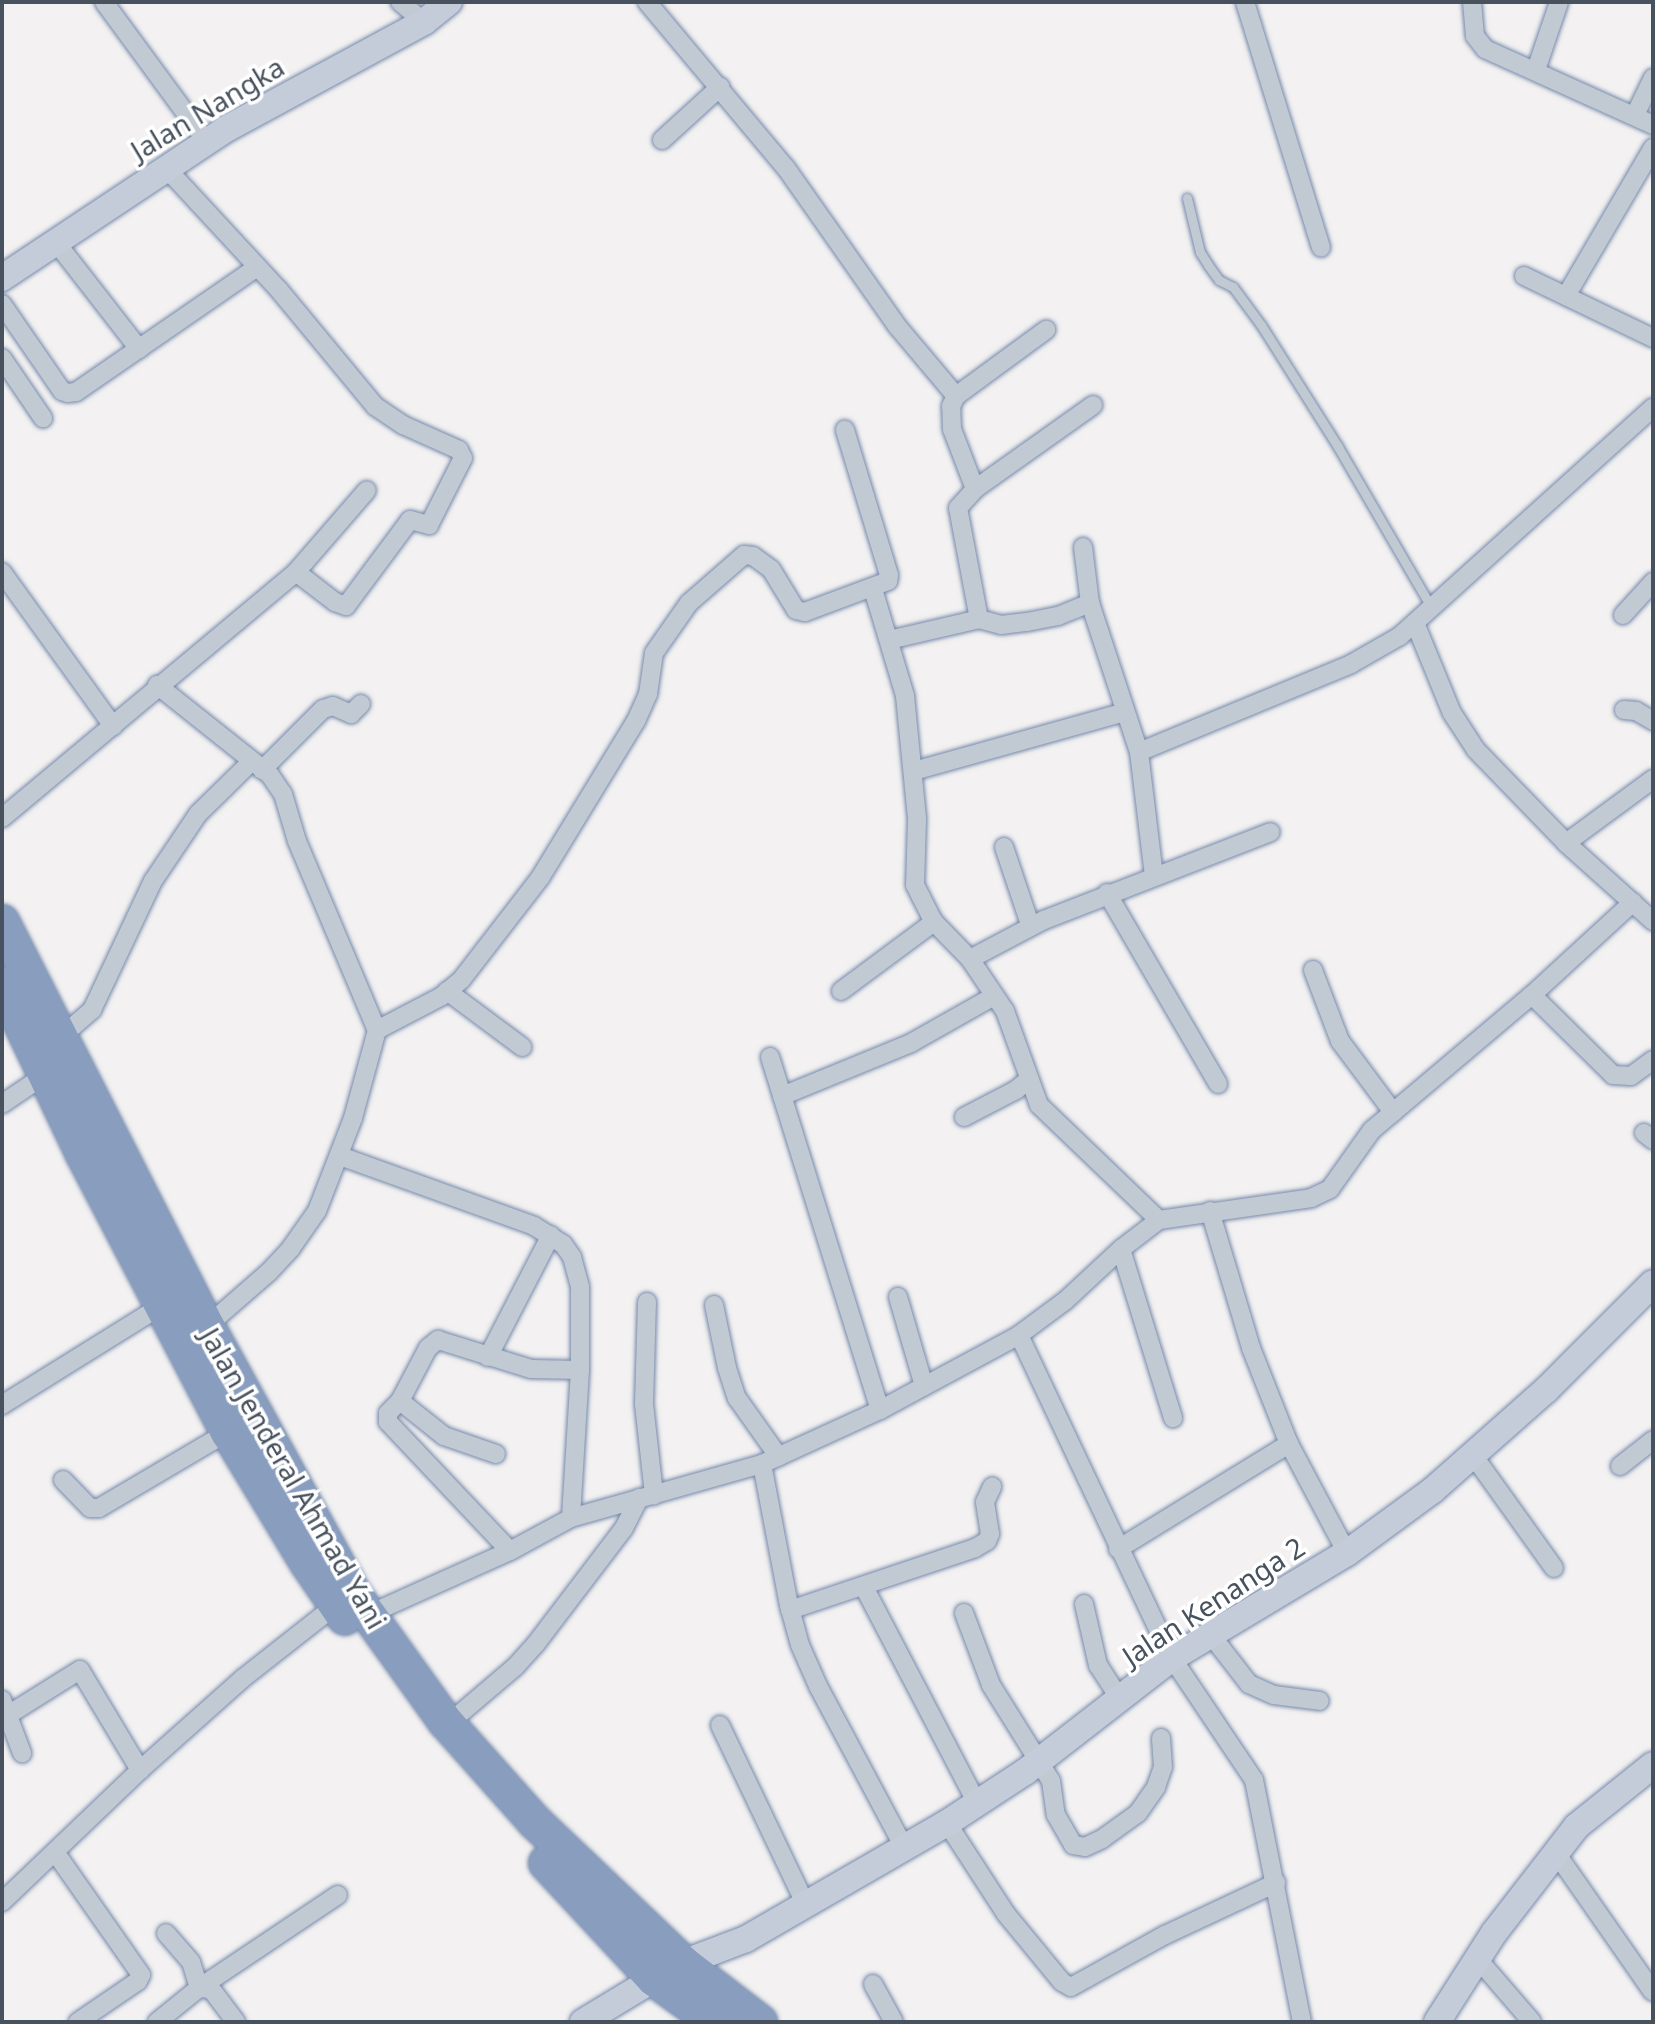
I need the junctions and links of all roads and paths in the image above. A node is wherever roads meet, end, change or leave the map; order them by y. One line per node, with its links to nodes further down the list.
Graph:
1 (104, 2): 15 (street)
2 (400, 2): 8 (street)
3 (449, 2): 8 (main road, Jalan Nangka)
4 (647, 2): 11 (street)
5 (1245, 2): 20 (street)
6 (1472, 2): 9 (street)
7 (1559, 2): 9 (street)
8 (424, 22): 15 (main road, Jalan Nangka)
9 (1536, 70): 12 (street)
10 (1653, 78): 12 (street)
11 (720, 87): 14 (street); 30 (street)
12 (1635, 115): 13 (street)
13 (1653, 125)
14 (662, 140)
15 (207, 142): 17 (main road, Jalan Nangka)
16 (1653, 148): 24 (street)
17 (166, 168): 19 (main road, Jalan Nangka); 21 (street)
18 (1187, 198): 43 (lane)
19 (55, 241): 23 (main road, Jalan Nangka); 28 (street)
20 (1321, 248)
21 (257, 267): 28 (street); 38 (street)
22 (1524, 276): 24 (street)
23 (2, 278)
24 (1566, 296): 27 (street)
25 (2, 304): 28 (street)
26 (1046, 330): 30 (street)
27 (1653, 338)
28 (139, 349)
29 (2, 358): 33 (street)
30 (956, 396): 35 (street)
31 (1093, 405): 35 (street)
32 (1653, 407): 43 (street)
33 (43, 418)
34 (845, 430): 41 (street)
35 (975, 489): 45 (street)
36 (367, 490): 38 (street)
37 (1083, 547): 42 (street)
38 (301, 567): 48 (street)
39 (2, 572): 53 (street)
40 (1653, 582): 44 (street)
41 (873, 589): 47 (street); 72 (street)
42 (1090, 603): 45 (street); 51 (street)
43 (1431, 607): 46 (street)
44 (1623, 615)
45 (979, 619): 47 (street)
46 (1415, 623): 54 (street); 60 (street)
47 (889, 640): 56 (street)
48 (157, 685): 53 (street); 55 (street)
49 (361, 704): 55 (street)
50 (1624, 710): 52 (street)
51 (1125, 712): 54 (street); 56 (street)
52 (1653, 721)
53 (113, 726): 58 (street)
54 (1139, 752): 62 (street)
55 (256, 766): 76 (street); 77 (street)
56 (914, 771): 67 (street)
57 (1653, 779): 60 (street)
58 (2, 818)
59 (1271, 832): 62 (street)
60 (1566, 843): 64 (street)
61 (1004, 847): 68 (street)
62 (1154, 876): 63 (street)
63 (1107, 893): 68 (street); 83 (street)
64 (1633, 902): 65 (street); 74 (street)
65 (1653, 921)
66 (2, 922): 77 (highway, Jalan Jenderal Ahmad Yani)
67 (934, 922): 69 (street); 73 (street)
68 (1031, 927): 69 (street)
69 (970, 959): 75 (street)
70 (1313, 970): 86 (street)
71 (2, 984): 81 (highway, Jalan Jenderal Ahmad Yani)
72 (447, 991): 76 (street); 78 (street)
73 (841, 991)
74 (1532, 995): 80 (street); 86 (street)
75 (994, 996): 82 (street); 84 (street)
76 (377, 1030): 88 (street)
77 (62, 1036): 98 (highway, Jalan Jenderal Ahmad Yani)
78 (522, 1047)
79 (770, 1057): 84 (street)
80 (1653, 1060)
81 (45, 1075): 85 (street); 97 (highway, Jalan Jenderal Ahmad Yani)
82 (1029, 1079): 87 (street); 90 (street)
83 (1218, 1084)
84 (782, 1096): 105 (street)
85 (2, 1104)
86 (1393, 1112): 89 (street)
87 (964, 1117)
88 (340, 1156): 91 (street); 98 (street)
89 (1210, 1211): 90 (street); 109 (street)
90 (1159, 1220): 92 (street)
91 (551, 1235): 100 (street); 101 (street)
92 (1121, 1249): 99 (street); 106 (street)
93 (1653, 1283): 111 (main road, Jalan Kenanga 2)
94 (898, 1297): 102 (street)
95 (647, 1302): 116 (street)
96 (714, 1305): 112 (street)
97 (161, 1306): 104 (street); 107 (highway, Jalan Jenderal Ahmad Yani)
98 (207, 1326): 107 (highway, Jalan Jenderal Ahmad Yani)
99 (1019, 1335): 102 (street); 118 (street)
100 (488, 1357): 101 (street); 103 (street)
101 (580, 1370): 117 (street)
102 (924, 1386): 105 (street)
103 (400, 1401): 110 (street); 119 (street)
104 (2, 1405)
105 (880, 1410): 112 (street)
106 (1173, 1418)
107 (244, 1438): 114 (street); 124 (highway, Jalan Jenderal Ahmad Yani)
108 (1653, 1440): 113 (street)
109 (1289, 1444): 118 (street); 120 (street)
110 (496, 1454)
111 (1473, 1455): 120 (main road, Jalan Kenanga 2); 121 (street)
112 (771, 1460): 116 (street); 125 (street)
113 (1620, 1466)
114 (63, 1480)
115 (992, 1487): 122 (street)
116 (647, 1497): 117 (street); 132 (street)
117 (571, 1518): 119 (street)
118 (1118, 1549): 128 (street)
119 (510, 1551): 124 (street)
120 (1347, 1553): 127 (main road, Jalan Kenanga 2)
121 (1554, 1568)
122 (864, 1587): 125 (street); 139 (street)
123 (1084, 1604): 129 (street)
124 (352, 1609): 132 (highway, Jalan Jenderal Ahmad Yani); 138 (street); 150 (highway, Jalan Jenderal Ahmad Yani)
125 (790, 1610): 141 (street)
126 (964, 1613): 136 (street)
127 (1211, 1635): 128 (main road, Jalan Kenanga 2); 130 (street)
128 (1172, 1658): 129 (main road, Jalan Kenanga 2); 144 (street)
129 (1120, 1699): 136 (main road, Jalan Kenanga 2)
130 (1320, 1701)
131 (5, 1708): 135 (street); 138 (street)
132 (448, 1724): 150 (highway, Jalan Jenderal Ahmad Yani)
133 (720, 1725): 147 (street)
134 (1161, 1738): 136 (street)
135 (22, 1753)
136 (1040, 1761): 139 (main road, Jalan Kenanga 2)
137 (1653, 1765): 143 (main road)
138 (140, 1770): 142 (street)
139 (977, 1803): 140 (main road, Jalan Kenanga 2)
140 (947, 1823): 141 (main road, Jalan Kenanga 2); 144 (street)
141 (905, 1849): 147 (main road, Jalan Kenanga 2)
142 (55, 1852): 146 (street); 155 (street)
143 (1556, 1853): 149 (main road); 151 (street)
144 (1276, 1883): 162 (street)
145 (338, 1895): 153 (street)
146 (2, 1902)
147 (806, 1905): 150 (main road, Jalan Kenanga 2)
148 (166, 1933): 153 (street)
149 (1477, 1958): 163 (main road); 164 (street)
150 (669, 1971): 158 (main road, Jalan Kenanga 2); 159 (highway, Jalan Jenderal Ahmad Yani); 160 (highway, Jalan Jenderal Ahmad Yani)
151 (1647, 1971): 154 (street)
152 (873, 1984): 161 (street)
153 (199, 1988): 156 (street); 157 (street)
154 (1653, 1992)
155 (78, 2022)
156 (157, 2022)
157 (236, 2022)
158 (583, 2022)
159 (714, 2022)
160 (760, 2022)
161 (894, 2022)
162 (1302, 2022)
163 (1437, 2022)
164 (1532, 2022)

